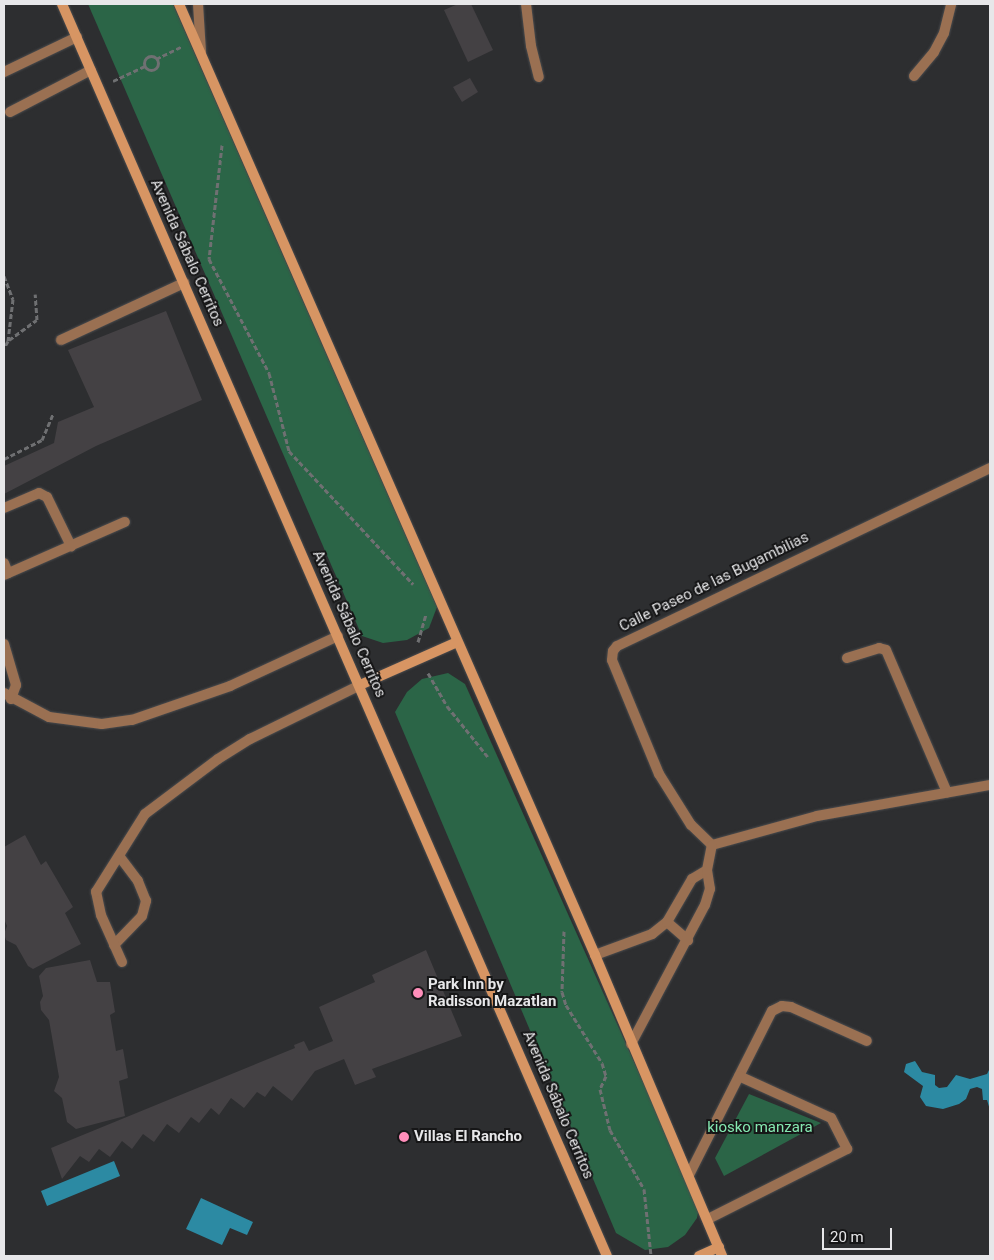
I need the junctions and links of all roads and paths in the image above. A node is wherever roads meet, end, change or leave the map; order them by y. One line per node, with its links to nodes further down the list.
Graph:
1 (62, 4): 6 (main road, Avenida Sábalo Cerritos)
2 (179, 4): 8 (main road)
3 (198, 4): 10 (street)
4 (526, 4): 17 (street)
5 (951, 4): 16 (street)
6 (77, 37): 14 (main road, Avenida Sábalo Cerritos); 15 (street)
7 (176, 39): 9 (path)
8 (196, 41): 9 (path); 10 (main road)
9 (180, 48): 11 (path); 12 (path)
10 (201, 53): 38 (main road)
11 (184, 57)
12 (156, 59): 13 (path); 13 (path)
13 (145, 66): 18 (path)
14 (91, 70): 18 (main road, Avenida Sábalo Cerritos); 19 (street)
15 (4, 72)
16 (914, 76)
17 (539, 77)
18 (98, 88): 22 (main road, Avenida Sábalo Cerritos)
19 (10, 112)
20 (219, 136): 35 (path)
21 (4, 276): 25 (path)
22 (184, 283): 24 (street); 37 (main road, Avenida Sábalo Cerritos)
23 (35, 294): 25 (path)
24 (62, 340)
25 (8, 341): 26 (path)
26 (4, 348)
27 (53, 414): 28 (path)
28 (4, 459)
29 (990, 468): 47 (street, Calle Paseo de las Bugambilias)
30 (4, 508): 32 (street)
31 (126, 522): 32 (street)
32 (72, 546): 34 (street)
33 (4, 563): 34 (street)
34 (6, 574)
35 (416, 589)
36 (424, 605): 40 (path)
37 (338, 636): 42 (main road, Avenida Sábalo Cerritos); 43 (street)
38 (456, 642): 40 (main road); 54 (main road)
39 (4, 644): 43 (street)
40 (420, 658): 42 (main road); 44 (path)
41 (847, 658): 46 (street)
42 (360, 685): 48 (street); 62 (main road, Avenida Sábalo Cerritos)
43 (7, 696)
44 (492, 763)
45 (990, 785): 46 (street)
46 (947, 792): 47 (street)
47 (712, 844): 49 (street)
48 (119, 856): 53 (street); 53 (street)
49 (707, 870): 50 (street); 52 (street)
50 (667, 922): 52 (street); 54 (street)
51 (563, 927): 63 (path)
52 (688, 940): 57 (street)
53 (114, 945): 55 (street)
54 (595, 955): 57 (main road)
55 (122, 962)
56 (867, 1042): 58 (street)
57 (631, 1044): 59 (main road)
58 (739, 1076): 59 (street); 60 (street)
59 (690, 1175): 60 (main road)
60 (708, 1219): 61 (main road)
61 (720, 1252): 64 (main road)
62 (607, 1256)
63 (650, 1256)
64 (699, 1256)

